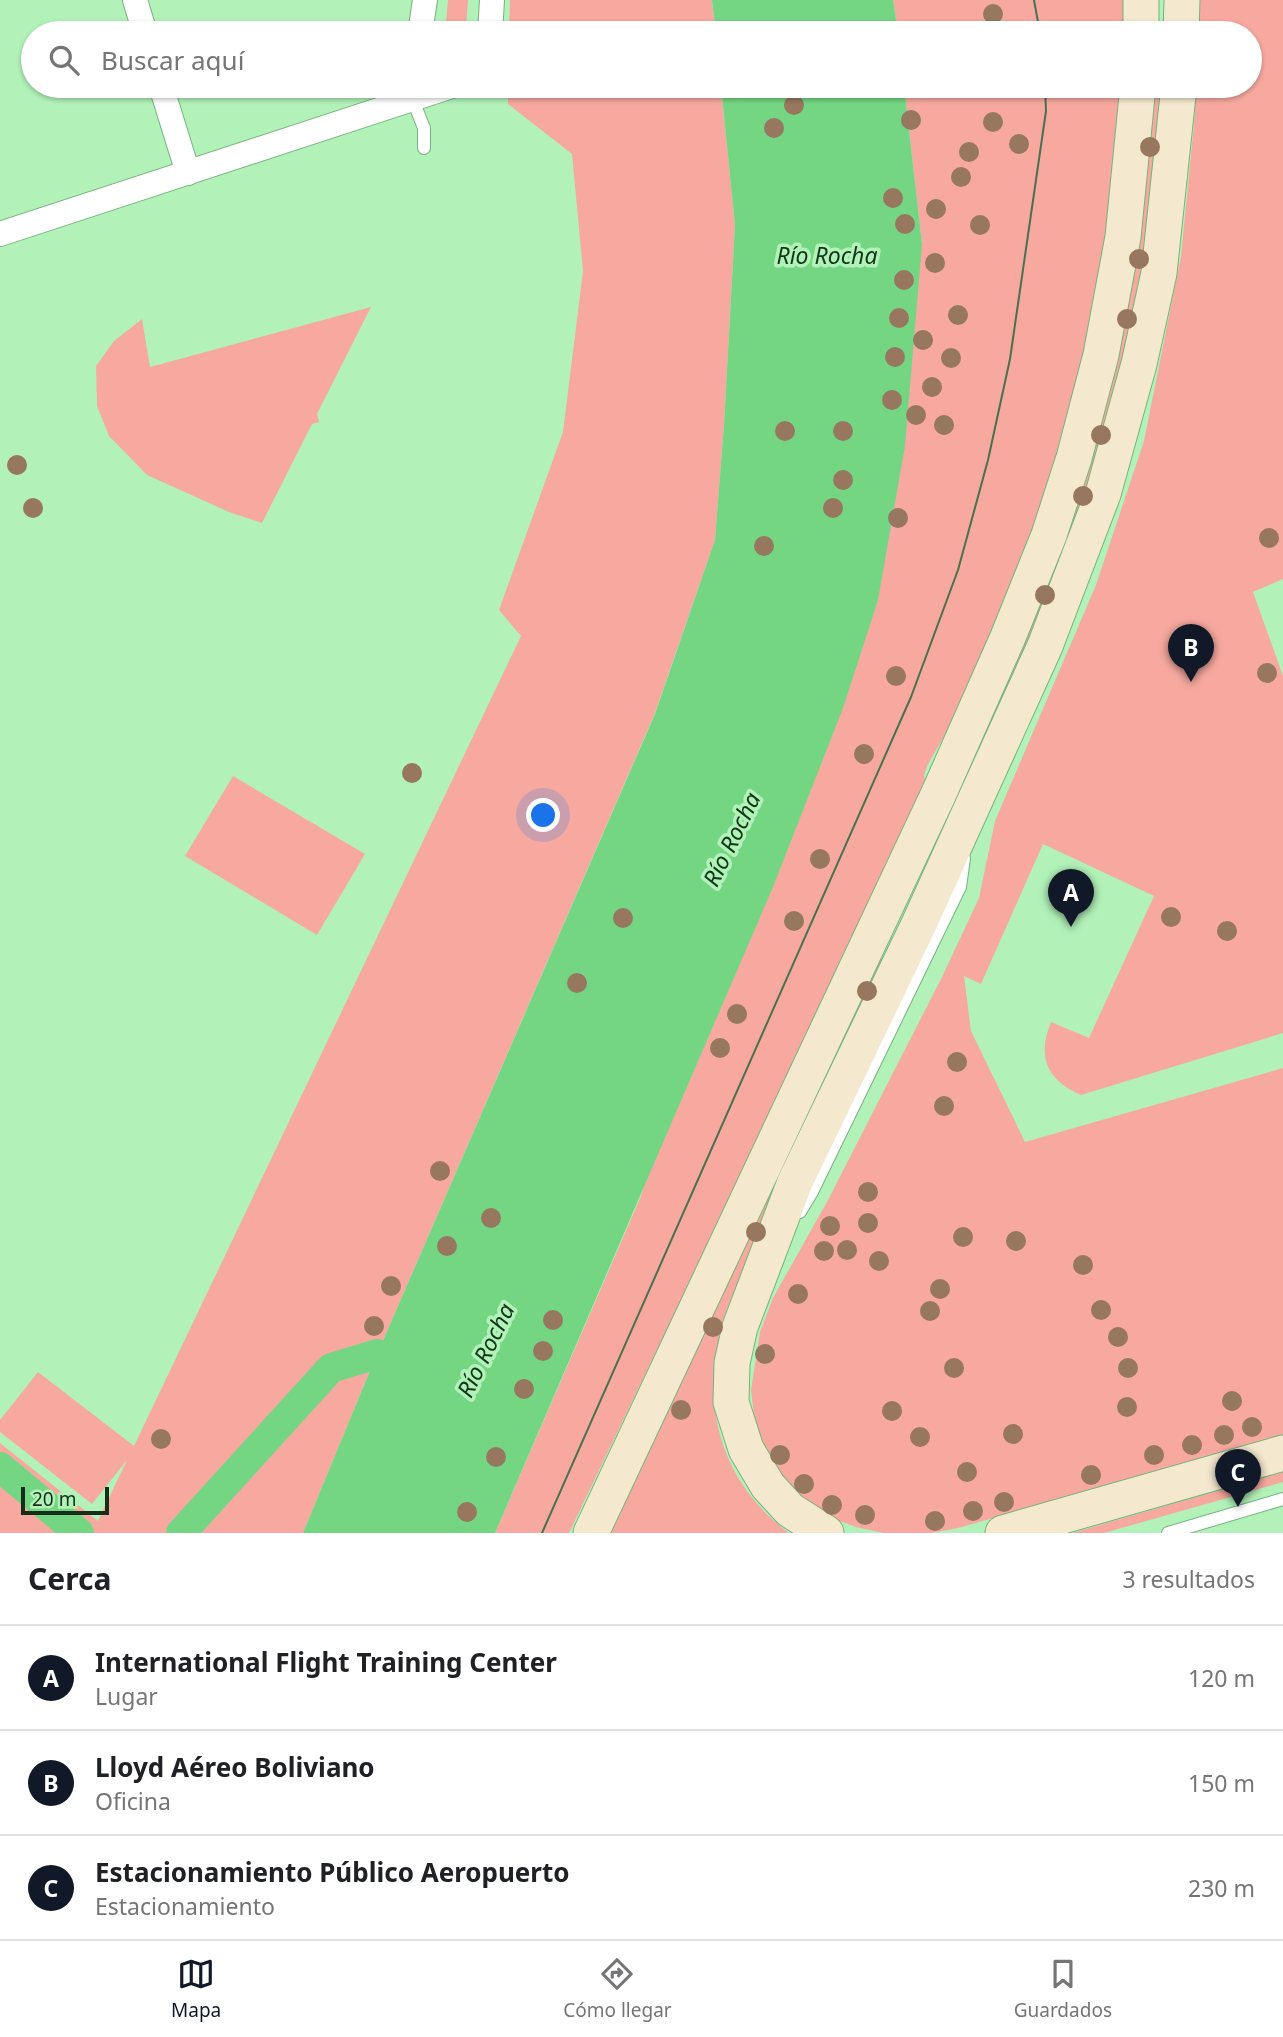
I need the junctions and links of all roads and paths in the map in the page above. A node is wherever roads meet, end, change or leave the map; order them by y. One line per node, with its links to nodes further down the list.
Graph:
1 (135, 0): 6 (street)
2 (425, 0): 7 (street)
3 (492, 0): 8 (street)
4 (1141, 0): 9 (street)
5 (1182, 0): 10 (street)
6 (141, 21)
7 (422, 21)
8 (491, 21)
9 (1141, 21)
10 (1181, 21)
11 (166, 98): 17 (street)
12 (395, 98): 17 (street)
13 (414, 98): 16 (lane)
14 (1137, 98): 19 (street)
15 (1178, 98): 20 (street)
16 (424, 148)
17 (188, 173): 18 (street)
18 (0, 234)
19 (948, 771): 20 (street); 24 (street)
20 (975, 798): 25 (street)
21 (1283, 1453): 23 (street)
22 (1283, 1499): 27 (lane)
23 (1054, 1525): 26 (street)
24 (597, 1527)
25 (826, 1533)
26 (1003, 1533)
27 (1168, 1533)

